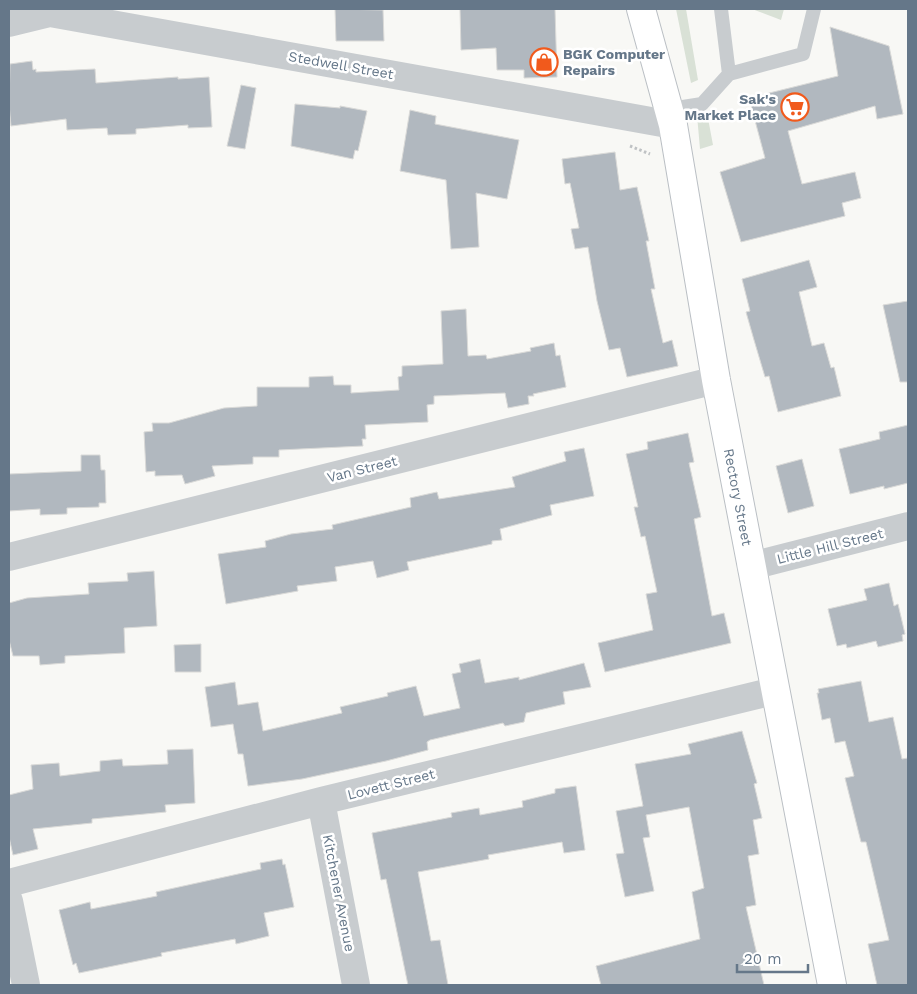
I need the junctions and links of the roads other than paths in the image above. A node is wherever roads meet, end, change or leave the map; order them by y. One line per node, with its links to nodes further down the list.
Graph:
1 (641, 9): 6 (street, Rectory Street)
2 (721, 9): 5 (lane)
3 (814, 9): 5 (lane)
4 (9, 23): 6 (street, Stedwell Street)
5 (730, 74): 6 (lane)
6 (671, 117): 7 (street, Rectory Street)
7 (716, 380): 9 (street, Van Street); 10 (street, Rectory Street)
8 (908, 526): 10 (street, Little Hill Street)
9 (9, 557)
10 (751, 566): 11 (street, Rectory Street)
11 (774, 691): 12 (street, Lovett Street); 17 (street, Rectory Street)
12 (321, 801): 13 (street, Lovett Street); 16 (street, Kitchener Avenue)
13 (9, 883)
14 (9, 901): 15 (street)
15 (26, 985)
16 (356, 985)
17 (832, 985)

